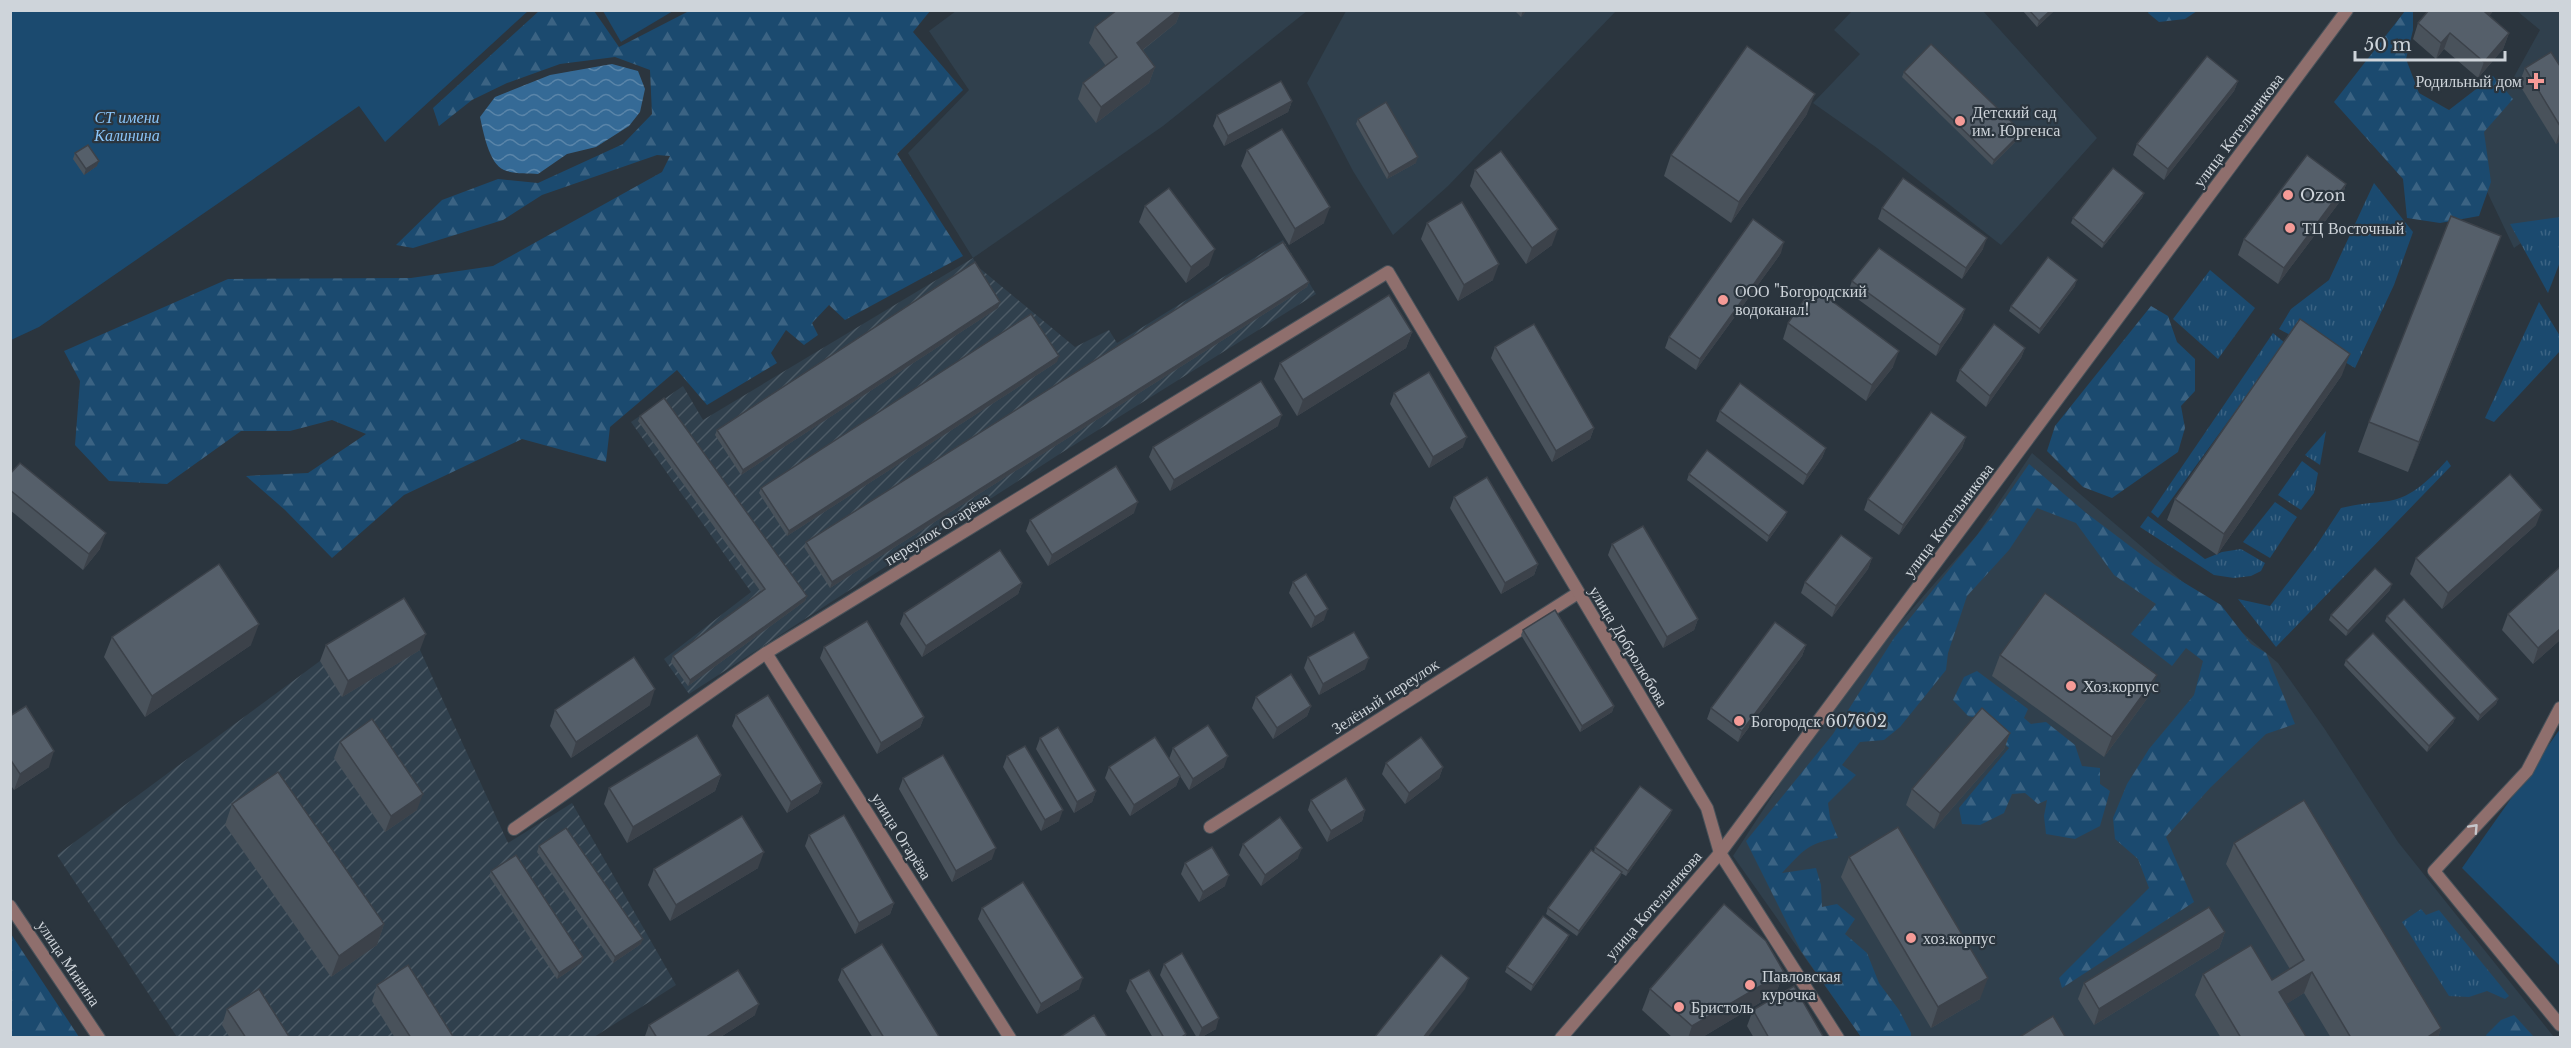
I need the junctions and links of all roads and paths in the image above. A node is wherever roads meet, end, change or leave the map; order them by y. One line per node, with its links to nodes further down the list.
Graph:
1 (2347, 10): 8 (street, улица Котельникова)
2 (1388, 272): 3 (street, улица Добролюбова); 4 (street, переулок Огарёва)
3 (1578, 593): 6 (street, Зелёный переулок); 8 (street, улица Добролюбова)
4 (766, 653): 7 (street, переулок Огарёва); 12 (street, улица Огарёва)
5 (2560, 708): 10 (street, one-way to 5)
6 (1210, 827)
7 (514, 829)
8 (1720, 853): 13 (street, улица Котельникова); 14 (street, улица Добролюбова)
9 (10, 906): 11 (street, улица Минина)
10 (2560, 1024)
11 (99, 1038)
12 (1010, 1038)
13 (1561, 1038)
14 (1838, 1038)

